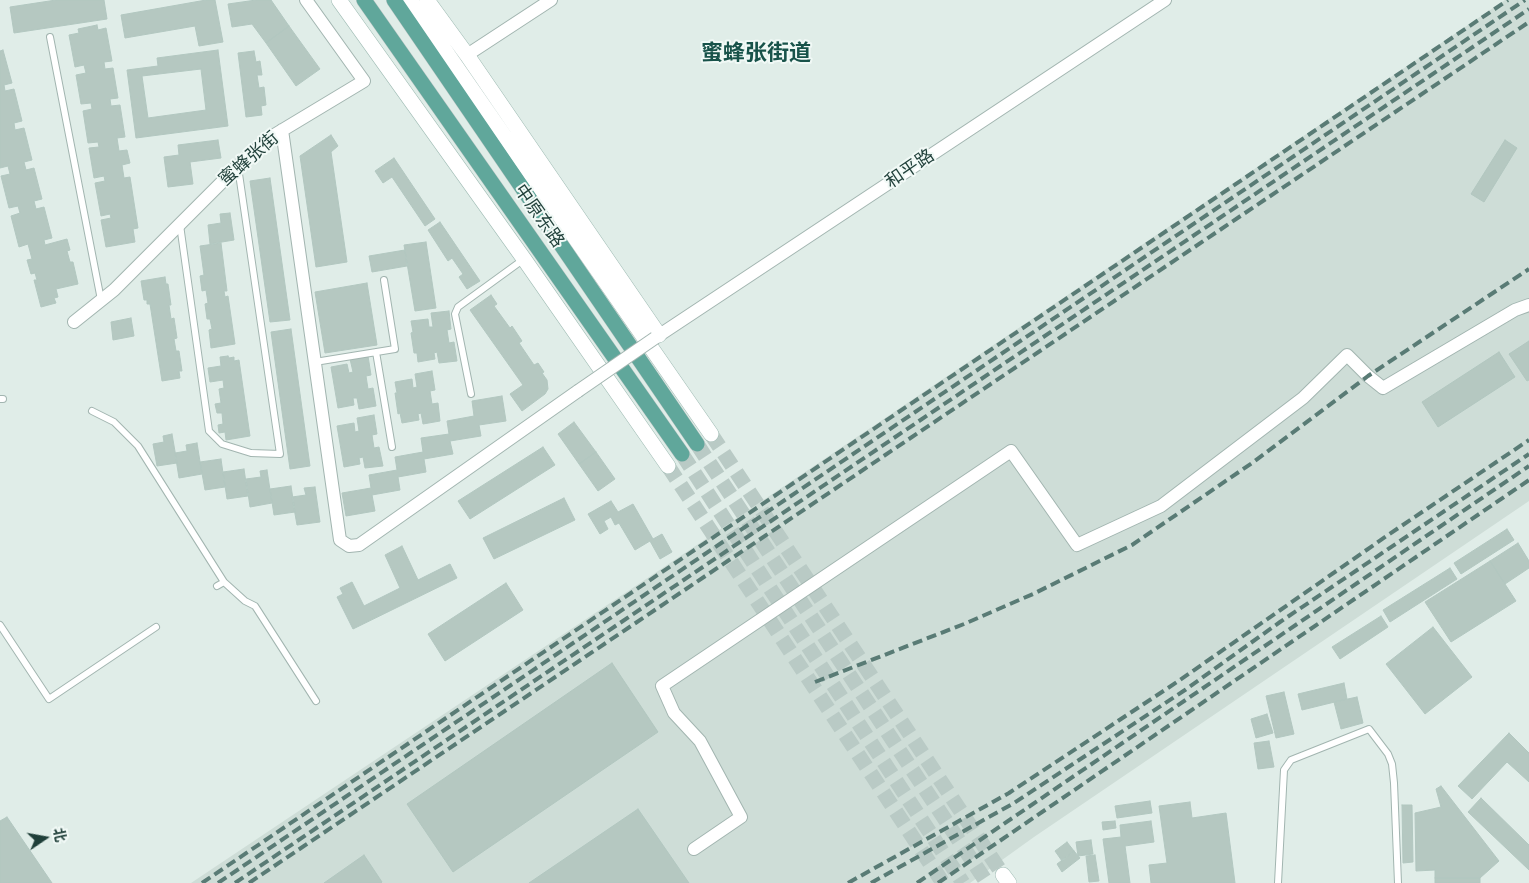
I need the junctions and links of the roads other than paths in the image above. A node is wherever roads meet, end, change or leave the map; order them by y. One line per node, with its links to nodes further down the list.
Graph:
1 (306, 0): 11 (street, 蜜蜂张街)
2 (339, 0): 14 (street)
3 (364, 0): 27 (main road, 中原东路)
4 (394, 0): 25 (main road, 中原东路)
5 (410, 0): 24 (street)
6 (427, 0): 10 (street)
7 (551, 0): 10 (street)
8 (1165, 0): 19 (street, 和平路)
9 (50, 37): 16 (lane)
10 (468, 56): 19 (street)
11 (282, 130): 12 (street, 蜜蜂张街); 21 (street, 和平路)
12 (238, 166): 13 (street, 蜜蜂张街); 13 (lane)
13 (180, 225): 16 (street, 蜜蜂张街)
14 (524, 259): 22 (lane); 28 (street)
15 (384, 280): 20 (lane)
16 (101, 300): 18 (street, 蜜蜂张街)
17 (1529, 305): 34 (street)
18 (74, 322)
19 (657, 336): 21 (street, 和平路, bridge)
20 (376, 352): 21 (lane); 26 (lane)
21 (315, 362)
22 (471, 394)
23 (92, 411): 29 (lane)
24 (711, 434)
25 (697, 444)
26 (392, 447)
27 (682, 454)
28 (668, 466)
29 (224, 582): 30 (lane); 33 (lane)
30 (217, 586)
31 (0, 624): 32 (lane)
32 (156, 627)
33 (316, 701)
34 (694, 849)
35 (1278, 883): 36 (lane)
36 (1398, 883)

